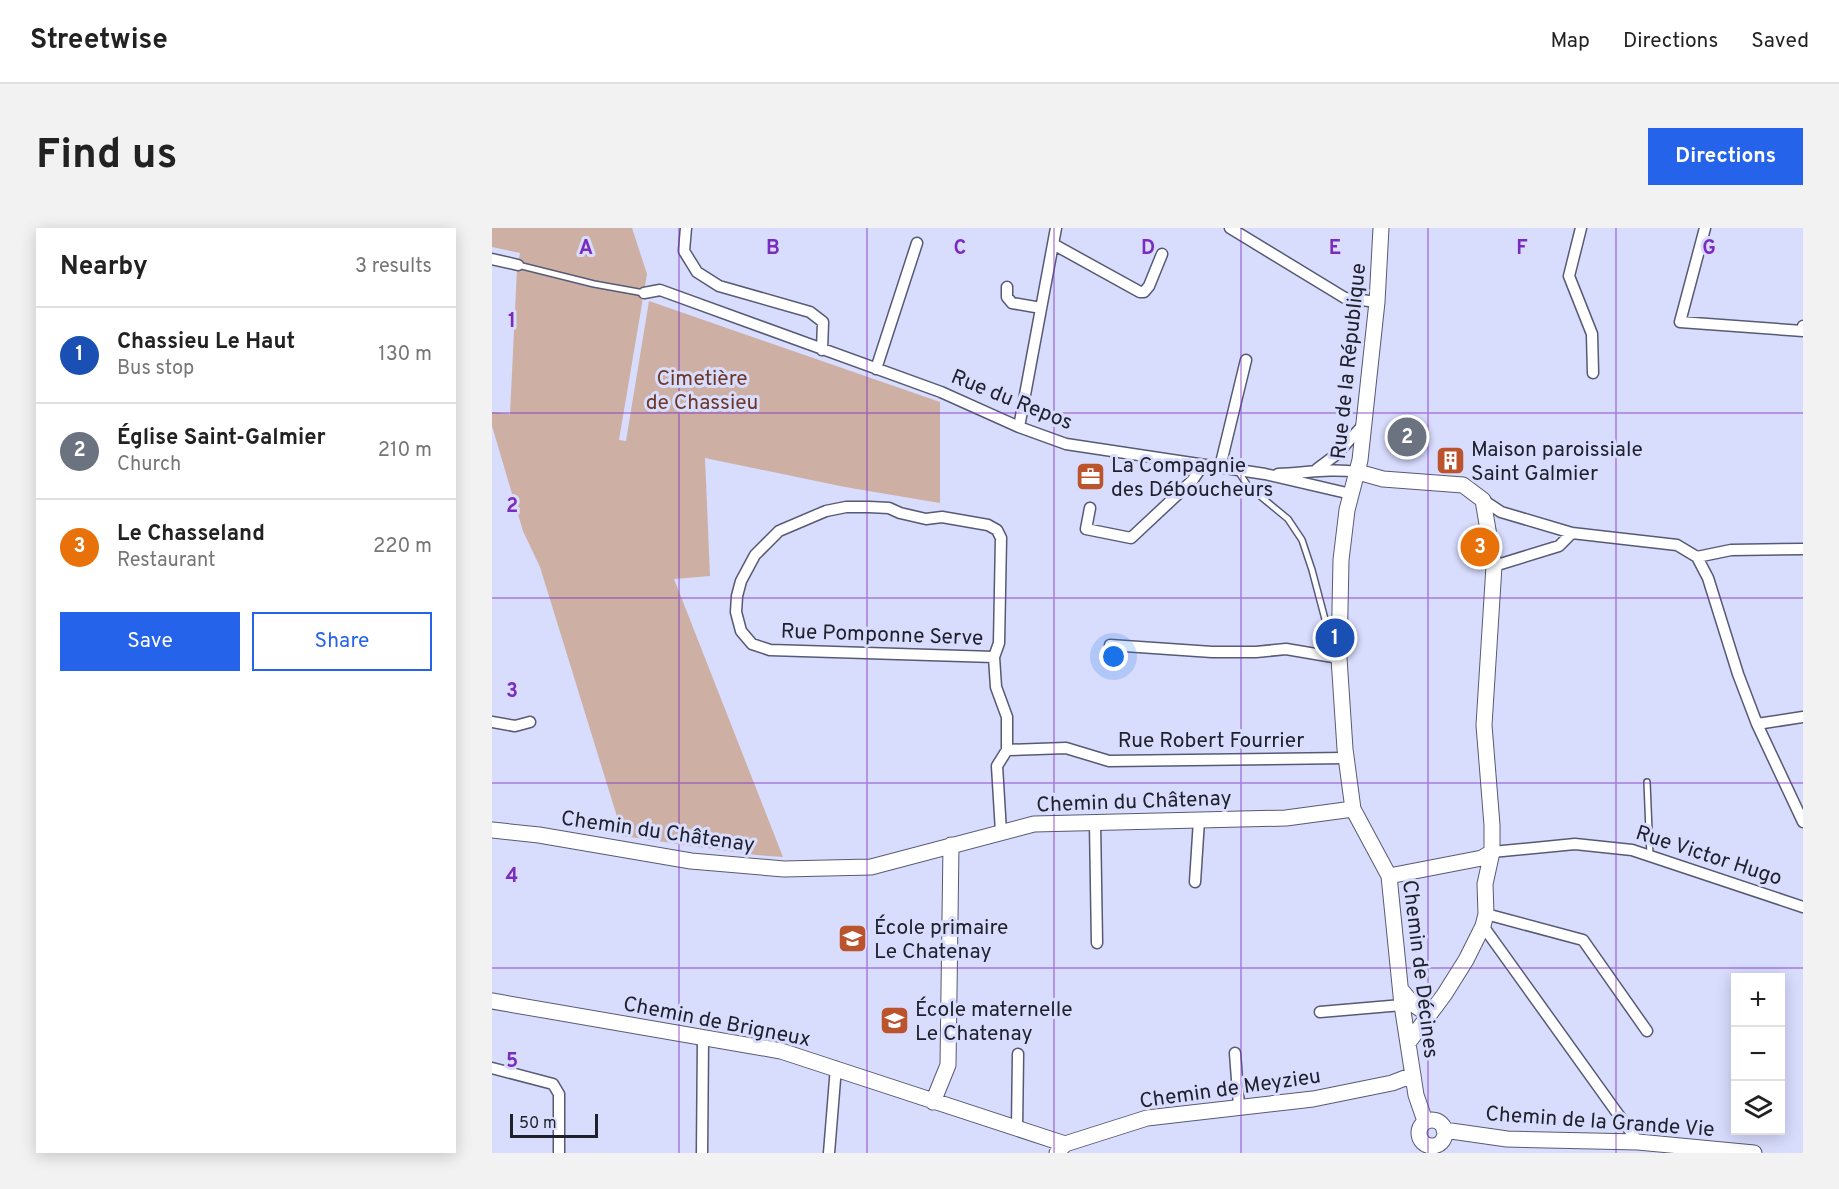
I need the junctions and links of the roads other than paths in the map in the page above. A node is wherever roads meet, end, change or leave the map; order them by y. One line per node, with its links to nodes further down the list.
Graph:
1 (686, 228): 17 (street)
2 (1056, 228): 8 (street)
3 (1230, 228): 14 (street)
4 (1381, 228): 14 (street, Rue de la République)
5 (1581, 228): 20 (street)
6 (1705, 228): 16 (street)
7 (917, 243): 19 (street)
8 (1053, 243): 9 (street); 15 (street)
9 (1162, 254)
10 (492, 259): 11 (street)
11 (518, 265): 13 (lane)
12 (1007, 287): 15 (street)
13 (644, 293): 17 (street, Rue du Repos)
14 (1377, 302): 21 (street, Rue de la République)
15 (1041, 308): 22 (street)
16 (1803, 326)
17 (822, 350): 19 (street, Rue du Repos)
18 (1246, 360): 24 (street)
19 (876, 369): 22 (street, Rue du Repos)
20 (1593, 374)
21 (1363, 424): 25 (street); 27 (street, Rue de la République)
22 (1019, 427): 23 (street, Rue du Repos)
23 (1203, 465): 24 (street, Rue du Repos); 32 (street)
24 (1220, 468): 26 (street, Rue du Repos)
25 (1317, 469): 27 (street, Rue du Repos); 28 (street, Rue du Repos)
26 (1237, 470): 28 (street, Rue du Repos); 37 (lane)
27 (1358, 472): 29 (street, Rue de la République); 30 (street, Chemin de Décines)
28 (1265, 474): 30 (street, Rue du Repos)
29 (1383, 479): 30 (street, Rue de la République); 31 (street, Rue de la République)
30 (1351, 494): 40 (street, Chemin de Décines)
31 (1483, 500): 33 (street); 36 (street)
32 (1090, 508)
33 (1572, 533): 35 (street); 36 (street)
34 (1803, 549): 35 (street)
35 (1697, 557): 44 (street)
36 (1494, 566): 55 (street)
37 (1326, 622)
38 (1110, 645): 40 (street)
39 (994, 657): 39 (street, Rue Pomponne Serve); 45 (street, Rue Pomponne Serve)
40 (1339, 658): 46 (street, Chemin de Décines)
41 (1803, 717): 44 (street)
42 (492, 722): 43 (street)
43 (530, 722)
44 (1757, 724): 50 (street)
45 (1007, 750): 46 (street, Rue Robert Fourrier); 53 (street, Rue Pomponne Serve)
46 (1346, 758): 48 (street, Chemin de Décines)
47 (1647, 782): 56 (lane)
48 (1353, 809): 49 (street, Chemin du Châtenay); 57 (street, Chemin de Décines)
49 (1199, 820): 51 (street, Chemin du Châtenay); 58 (street)
50 (1803, 822)
51 (1095, 823): 53 (street, Chemin du Châtenay); 61 (street)
52 (492, 830): 54 (street, Chemin du Châtenay)
53 (1001, 832): 54 (street, Chemin du Châtenay)
54 (951, 845): 74 (street)
55 (1492, 852): 56 (street, Rue Victor Hugo); 57 (street, Rue Victor Hugo); 60 (street)
56 (1650, 856): 59 (street, Rue Victor Hugo)
57 (1389, 876): 62 (street, Chemin de Décines)
58 (1195, 882)
59 (1803, 907)
60 (1485, 920): 65 (street); 66 (street); 79 (street)
61 (1097, 943)
62 (1402, 998): 64 (street); 65 (street); 68 (street, Chemin de Décines)
63 (493, 1005): 67 (street, Chemin de Brigneux)
64 (1320, 1012)
65 (1428, 1014): 68 (street)
66 (1647, 1031)
67 (703, 1038): 72 (street, Chemin de Brigneux); 83 (street)
68 (1408, 1043): 73 (street, Chemin de Décines)
69 (1235, 1053): 75 (street)
70 (1018, 1054): 77 (street)
71 (492, 1068): 82 (street)
72 (836, 1068): 74 (street, Chemin de Brigneux); 84 (street)
73 (1413, 1075): 75 (street, Chemin de Meyzieu); 76 (street, Chemin de Décines)
74 (933, 1102): 77 (street, Chemin de Brigneux)
75 (1239, 1106): 80 (street, Chemin de Meyzieu)
76 (1425, 1121): 78 (street); 81 (street)
77 (1017, 1129): 80 (street, Chemin de Brigneux)
78 (1444, 1130): 79 (street, Chemin de la Grande Vie); 81 (street)
79 (1638, 1142): 85 (street, Chemin de la Grande Vie)
80 (1061, 1148)
81 (1431, 1149)
82 (559, 1153)
83 (702, 1153)
84 (829, 1153)
85 (1754, 1153)

